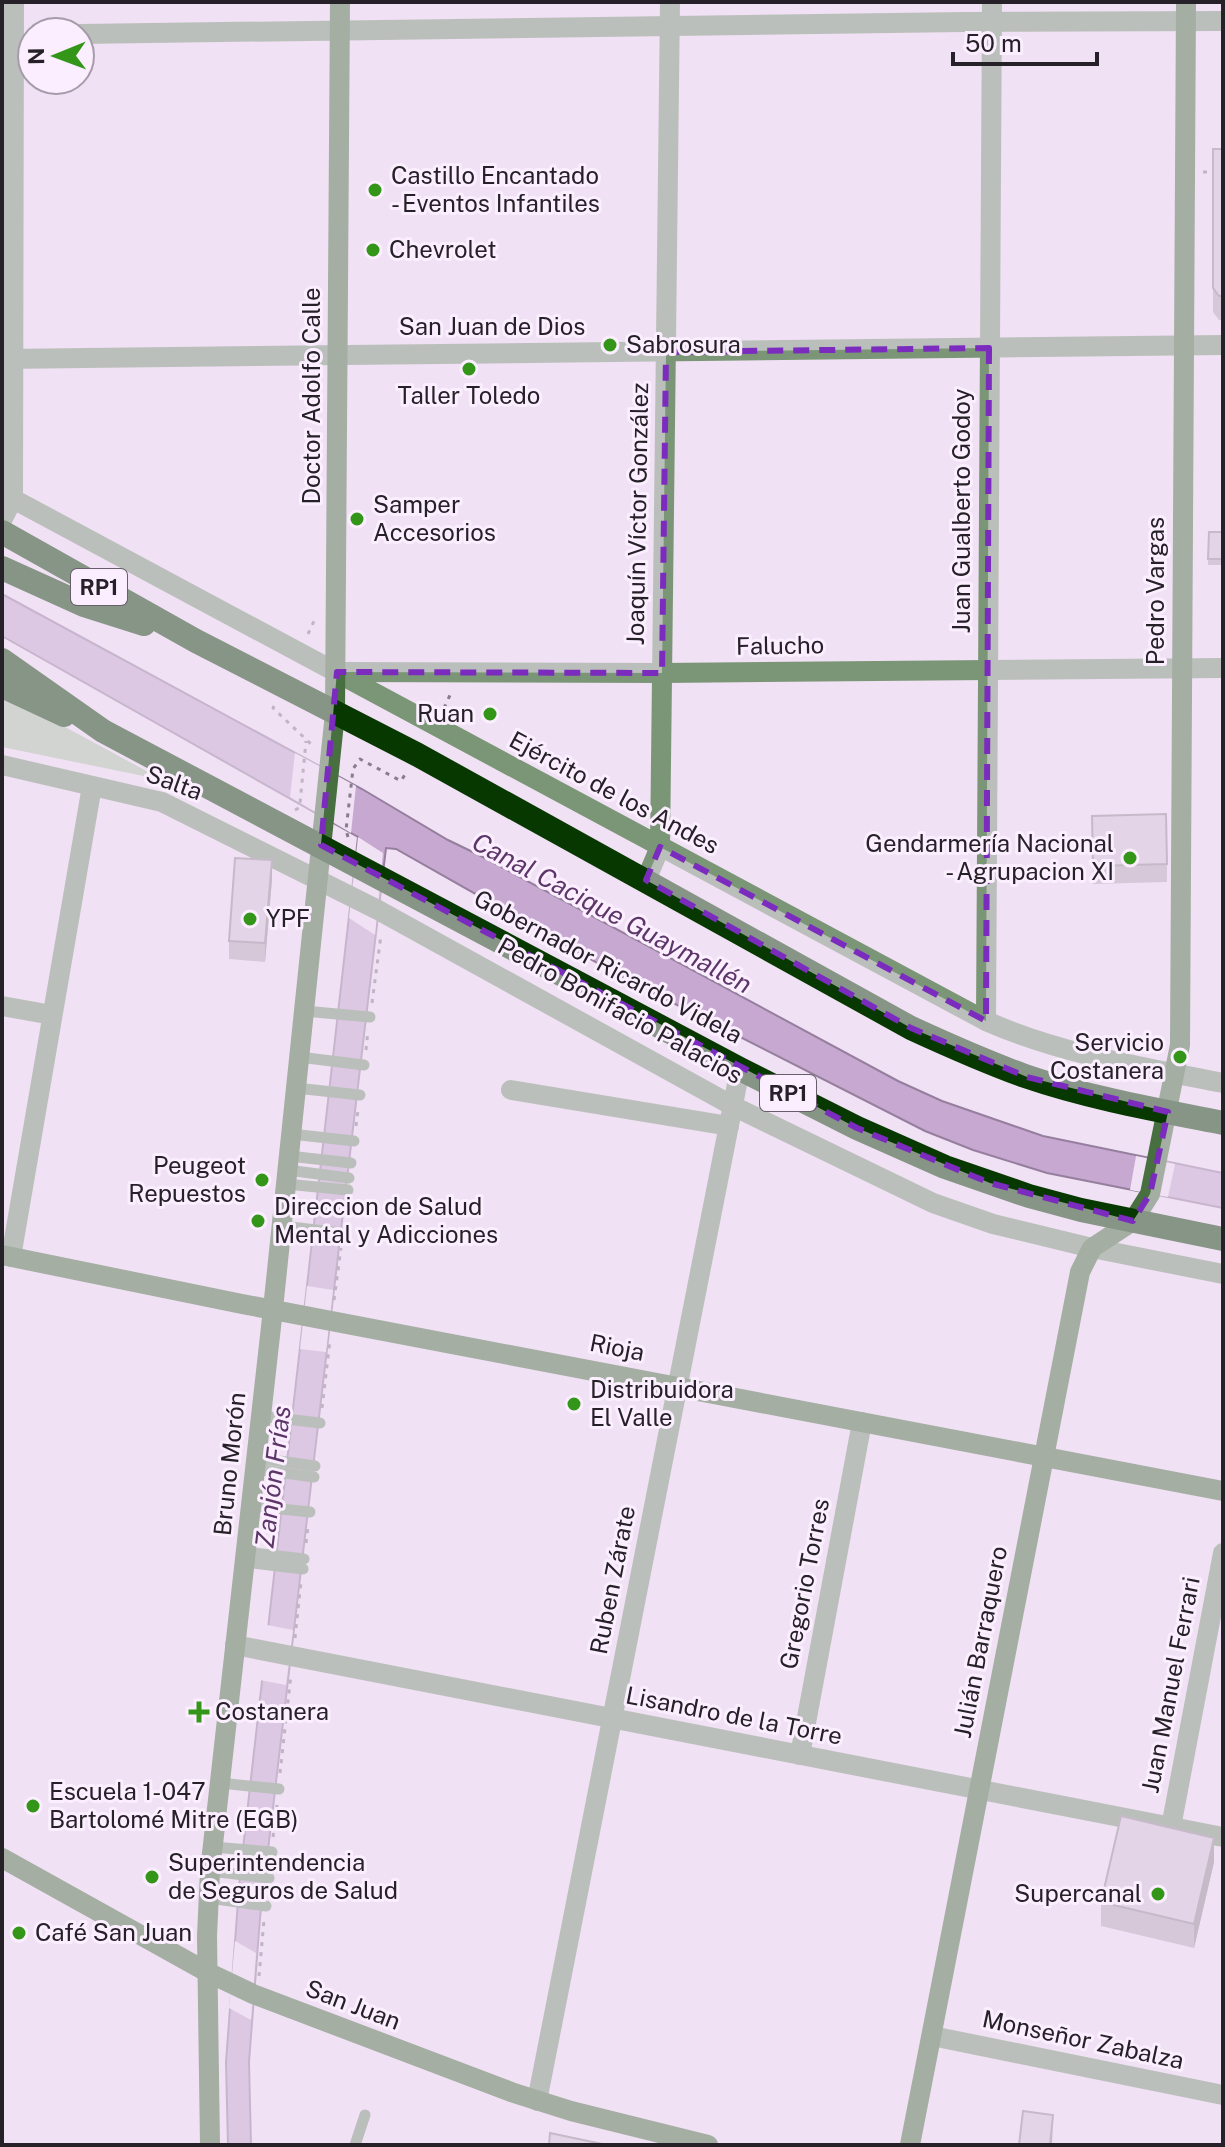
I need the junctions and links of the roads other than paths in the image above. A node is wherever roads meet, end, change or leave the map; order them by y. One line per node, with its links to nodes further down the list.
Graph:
1 (14, 2): 10 (street)
2 (340, 2): 8 (street, Doctor Adolfo Calle)
3 (670, 2): 7 (street, Joaquín Víctor González)
4 (992, 12): 5 (street); 7 (street); 13 (street, Juan Gualberto Godoy)
5 (1186, 12): 6 (street); 11 (street, Pedro Vargas)
6 (1223, 21)
7 (670, 26): 8 (street); 14 (street, Joaquín Víctor González)
8 (340, 32): 9 (street); 15 (street, Doctor Adolfo Calle)
9 (96, 34)
10 (16, 35): 16 (street)
11 (1183, 345): 12 (street, San Juan de Dios); 13 (street, San Juan de Dios); 23 (street, Pedro Vargas)
12 (1223, 345)
13 (989, 348): 14 (street, San Juan de Dios); 25 (street, Juan Gualberto Godoy)
14 (666, 352): 15 (street, San Juan de Dios); 27 (street, Joaquín Víctor González)
15 (339, 354): 16 (street, San Juan de Dios); 26 (street, Doctor Adolfo Calle)
16 (8, 359): 17 (street)
17 (8, 496): 18 (street); 26 (street, Ejército de los Andes)
18 (2, 520)
19 (2, 532): 21 (highway, RP1)
20 (2, 568): 21 (highway, RP1)
21 (196, 641): 29 (highway, RP1)
22 (2, 660): 30 (highway, Gobernador Ricardo Videla / RP1)
23 (1182, 668): 24 (street, Falucho); 25 (street, Falucho); 46 (street, Pedro Vargas)
24 (1223, 668)
25 (987, 670): 27 (street, Falucho); 42 (street, Juan Gualberto Godoy)
26 (337, 672): 27 (street, Falucho); 29 (street, Doctor Adolfo Calle); 35 (street, Ejército de los Andes)
27 (662, 673): 35 (street, Joaquín Víctor González)
28 (2, 686): 30 (highway, RP1)
29 (335, 713): 32 (street, Doctor Adolfo Calle); 37 (highway, RP1)
30 (103, 731): 34 (highway, Gobernador Ricardo Videla / RP1)
31 (2, 765): 33 (street, Salta)
32 (328, 781): 34 (street, Bruno Morón)
33 (92, 786): 36 (street, Salta); 40 (street)
34 (321, 845): 36 (street, Bruno Morón); 45 (highway, Gobernador Ricardo Videla / RP1)
35 (660, 847): 37 (street, Joaquín Víctor González); 42 (street, Ejército de los Andes)
36 (318, 878): 39 (street, Bruno Morón); 51 (street, Pedro Bonifacio Palacios)
37 (646, 880): 52 (highway, RP1)
38 (2, 1006): 40 (street)
39 (304, 1011): 41 (lane); 43 (street, Bruno Morón)
40 (52, 1015): 65 (street)
41 (368, 1017)
42 (986, 1021): 46 (street, Ejército de los Andes)
43 (299, 1057): 44 (lane); 48 (street, Bruno Morón)
44 (362, 1065)
45 (740, 1069): 51 (street, Ruben Zárate); 60 (highway, Gobernador Ricardo Videla / RP1)
46 (1176, 1074): 47 (street, Ejército de los Andes); 52 (street, Pedro Vargas)
47 (1223, 1083)
48 (296, 1088): 50 (lane); 55 (street, Bruno Morón)
49 (511, 1090): 54 (street)
50 (358, 1095)
51 (733, 1106): 54 (street, Ruben Zárate); 64 (street, Pedro Bonifacio Palacios)
52 (1168, 1112): 53 (highway, RP1); 60 (street, Pedro Vargas)
53 (1223, 1123)
54 (729, 1126): 68 (street, Ruben Zárate)
55 (291, 1134): 56 (lane); 58 (street, Bruno Morón)
56 (353, 1141)
57 (350, 1162): 58 (lane)
58 (286, 1179): 58 (lane); 59 (lane); 61 (street, Bruno Morón)
59 (344, 1211)
60 (1133, 1221): 63 (highway, Gobernador Ricardo Videla / RP1); 64 (street)
61 (282, 1226): 62 (lane); 67 (street, Bruno Morón)
62 (341, 1233)
63 (1223, 1239)
64 (1092, 1248): 66 (street, Pedro Bonifacio Palacios); 72 (street, Julián Barraquero)
65 (6, 1256): 67 (street, Rioja)
66 (1223, 1274)
67 (273, 1309): 68 (street, Rioja); 69 (street, Bruno Morón)
68 (678, 1386): 70 (street, Rioja); 82 (street, Ruben Zárate)
69 (261, 1416): 71 (lane); 73 (street, Bruno Morón)
70 (862, 1422): 72 (street, Rioja); 83 (street, Gregorio Torres)
71 (319, 1423)
72 (1043, 1457): 75 (street, Rioja); 86 (street, Julián Barraquero)
73 (256, 1464): 74 (lane); 76 (street, Bruno Morón)
74 (313, 1471)
75 (1223, 1491)
76 (251, 1506): 77 (lane); 79 (street, Bruno Morón)
77 (308, 1512)
78 (1223, 1553): 87 (street, Juan Manuel Ferrari)
79 (245, 1557): 80 (lane); 81 (street, Bruno Morón)
80 (302, 1564)
81 (235, 1645): 82 (street, Lisandro de la Torre); 84 (street, Bruno Morón)
82 (612, 1718): 83 (street, Lisandro de la Torre); 99 (street, Ruben Zárate)
83 (800, 1755): 86 (street, Lisandro de la Torre)
84 (220, 1783): 85 (lane); 89 (street, Bruno Morón)
85 (277, 1789)
86 (979, 1790): 87 (street, Lisandro de la Torre); 97 (street, Julián Barraquero)
87 (1171, 1827): 88 (street, Lisandro de la Torre)
88 (1223, 1837)
89 (213, 1847): 90 (lane); 92 (street, Bruno Morón)
90 (270, 1852)
91 (2, 1858): 96 (street, San Juan)
92 (210, 1871): 93 (lane); 94 (street, Bruno Morón)
93 (266, 1878)
94 (209, 1898): 95 (lane); 96 (street, Bruno Morón)
95 (263, 1906)
96 (207, 1972): 99 (street, San Juan); 101 (street, Bruno Morón)
97 (932, 2036): 98 (street, Monseñor Zabalza); 104 (street, Julián Barraquero)
98 (1223, 2095)
99 (537, 2101): 103 (street, San Juan)
100 (365, 2115): 102 (lane)
101 (210, 2145)
102 (355, 2145)
103 (708, 2145)
104 (910, 2145)

